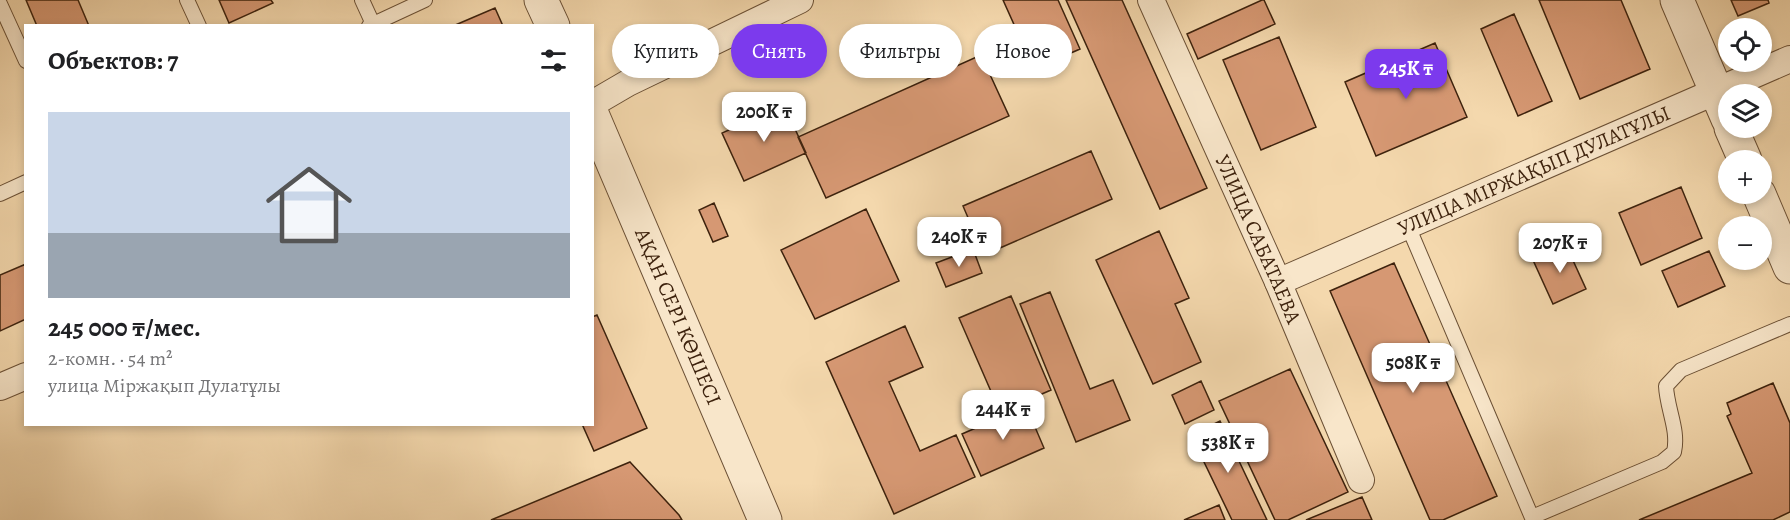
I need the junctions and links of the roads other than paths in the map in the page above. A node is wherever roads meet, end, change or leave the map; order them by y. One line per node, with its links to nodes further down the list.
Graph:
1 (187, 0): 9 (lane)
2 (362, 0): 10 (lane)
3 (425, 0): 11 (lane)
4 (541, 0): 12 (street)
5 (800, 0): 17 (street)
6 (1151, 0): 25 (street, УЛИЦА САБАТАЕВА)
7 (1677, 0): 16 (street)
8 (0, 4): 13 (lane)
9 (198, 24)
10 (371, 24)
11 (373, 24)
12 (552, 24)
13 (24, 57)
14 (1790, 59): 15 (street, УЛИЦА МІРЖАҚЫП ДУЛАТҰЛЫ)
15 (1754, 84)
16 (1718, 97)
17 (594, 104)
18 (1718, 108): 23 (street, УЛИЦА МІРЖАҚЫП ДУЛАТҰЛЫ)
19 (594, 119): 31 (street, АҚАН СЕРІ КӨШЕСІ)
20 (24, 183): 21 (lane)
21 (0, 194)
22 (1763, 204): 24 (street)
23 (1407, 225): 25 (street, УЛИЦА МІРЖАҚЫП ДУЛАТҰЛЫ); 30 (lane)
24 (1790, 267)
25 (1278, 282): 29 (street, УЛИЦА САБАТАЕВА)
26 (1790, 324): 30 (lane)
27 (24, 377): 28 (street)
28 (0, 387)
29 (1361, 480)
30 (1532, 519)
31 (765, 520)

